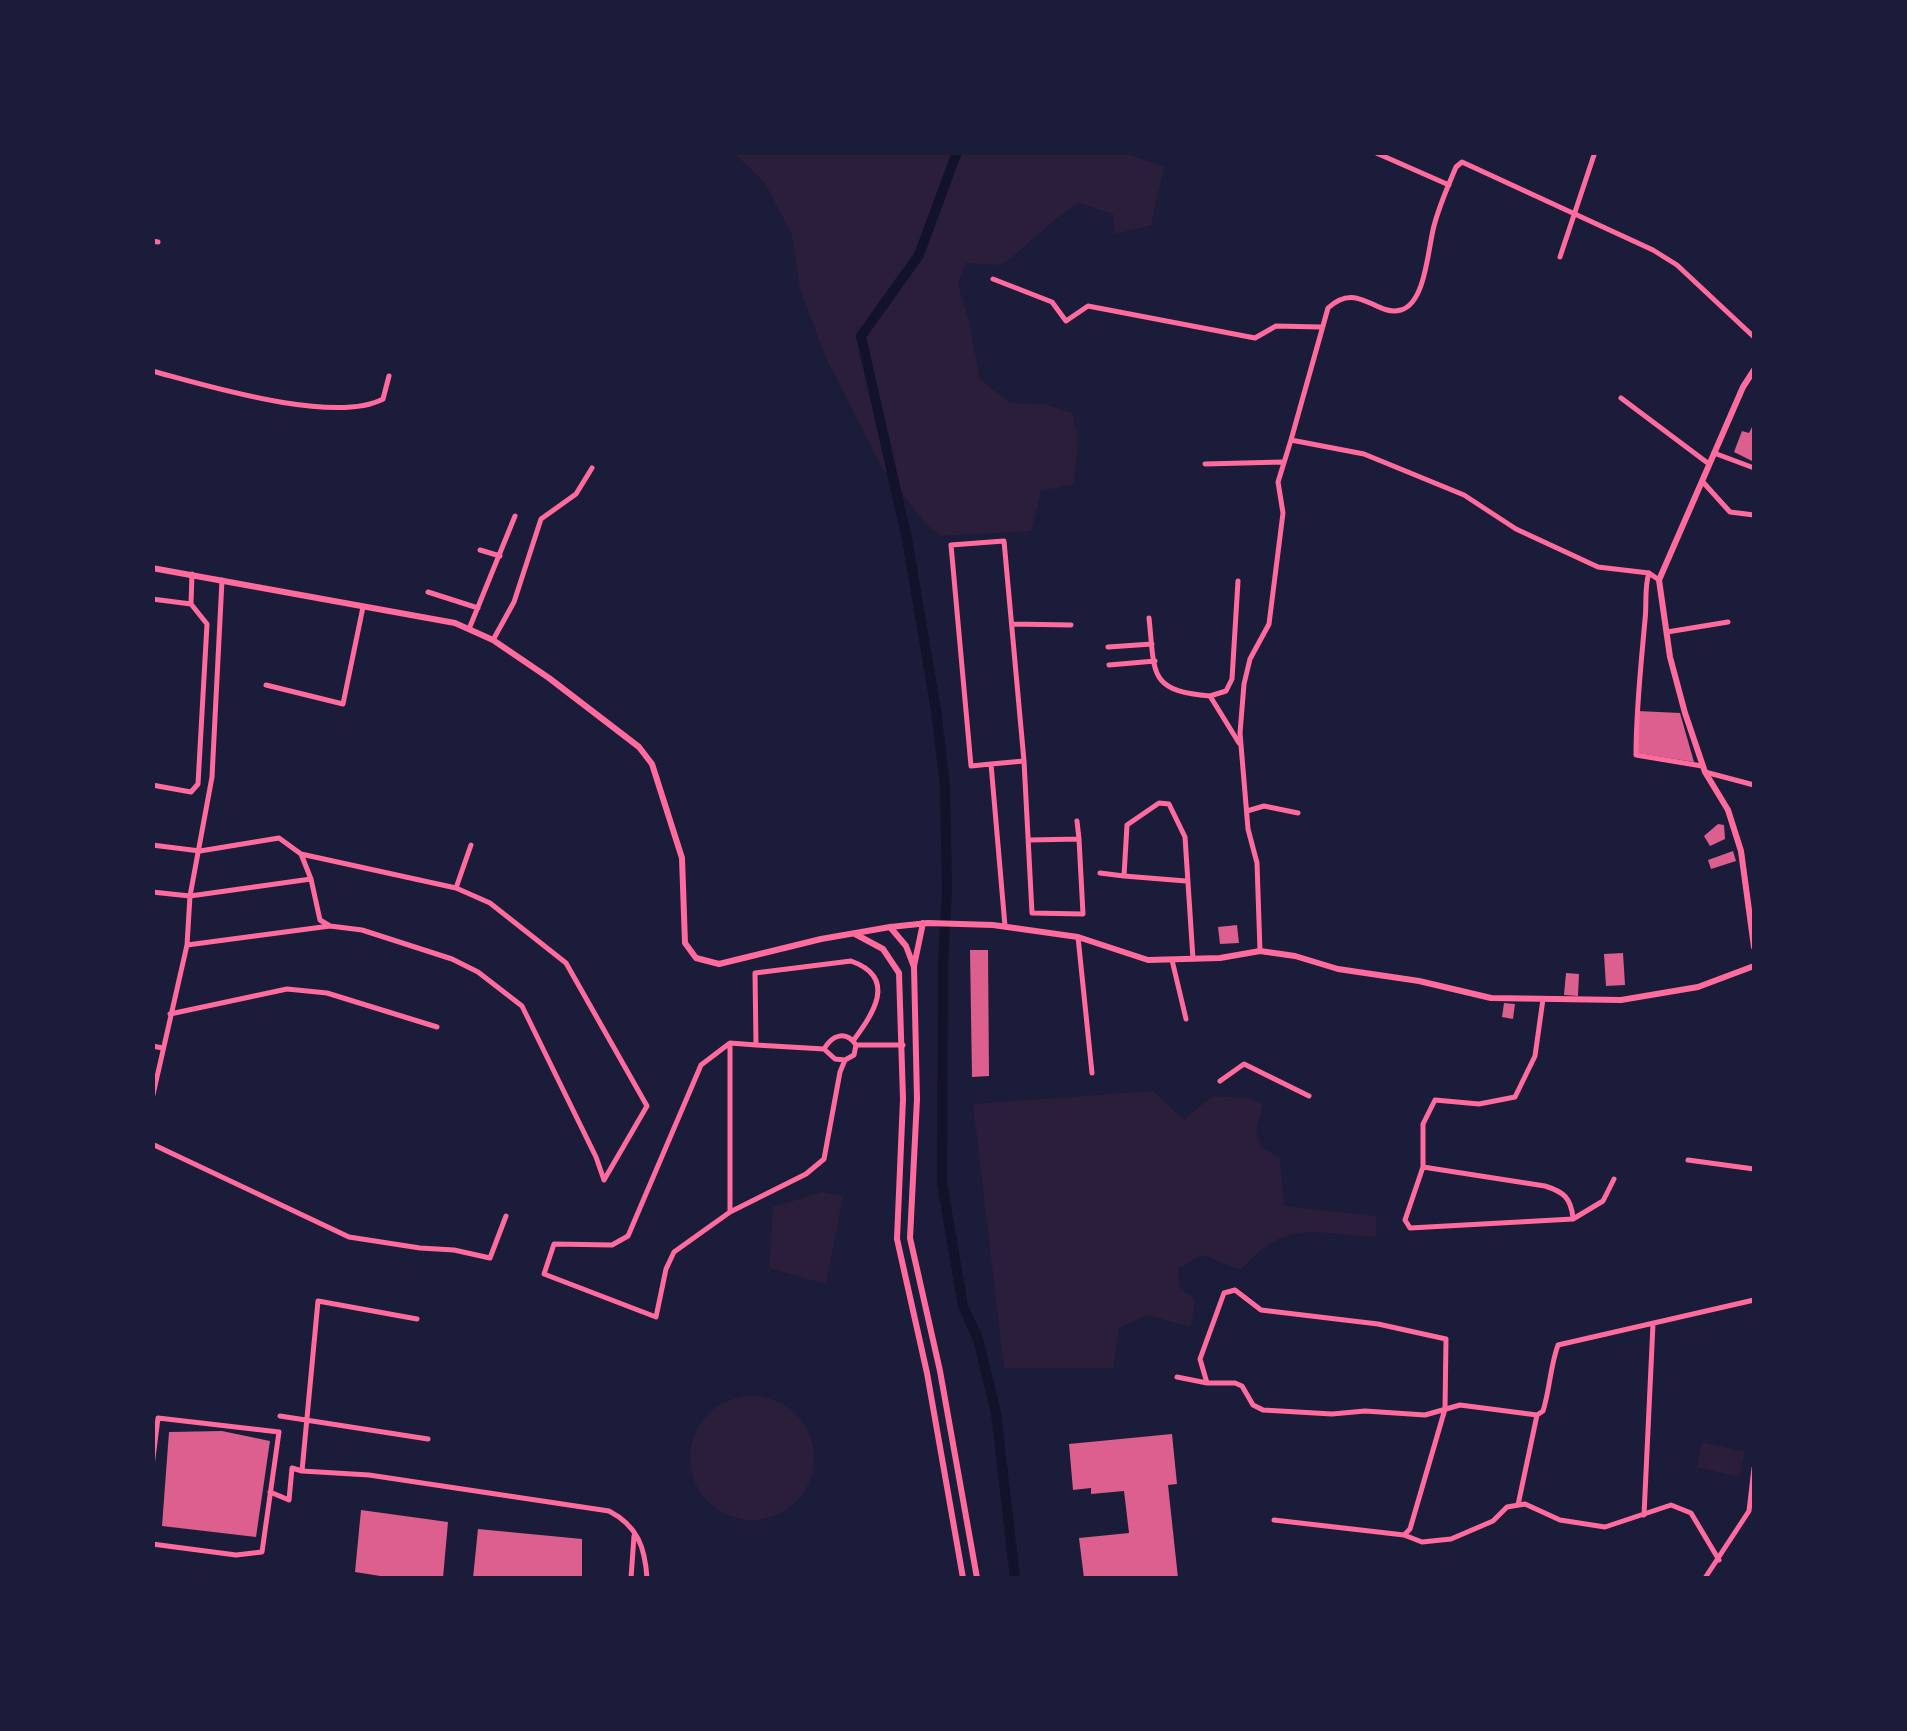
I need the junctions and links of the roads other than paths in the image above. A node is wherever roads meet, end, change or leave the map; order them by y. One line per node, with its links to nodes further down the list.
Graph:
1 (1374, 152): 3 (street)
2 (1595, 152): 4 (street)
3 (1449, 185): 4 (street); 7 (street)
4 (1574, 213): 5 (street); 8 (street)
5 (1560, 257)
6 (993, 279): 7 (street)
7 (1320, 327): 13 (street)
8 (1754, 338)
9 (1754, 370): 14 (main road)
10 (152, 371): 11 (street)
11 (389, 376)
12 (1621, 398): 17 (street)
13 (1290, 440): 15 (street); 26 (street)
14 (1714, 453): 17 (main road); 19 (street)
15 (1282, 462): 16 (street); 49 (street)
16 (1205, 464)
17 (1710, 464): 20 (main road)
18 (592, 468): 42 (street)
19 (1754, 468)
20 (1702, 481): 22 (street); 30 (main road)
21 (515, 516): 24 (street)
22 (1754, 516)
23 (480, 550): 24 (street)
24 (500, 556): 35 (street)
25 (152, 568): 27 (main road)
26 (1649, 573): 30 (street); 52 (street)
27 (192, 574): 28 (main road); 33 (street)
28 (222, 580): 34 (main road); 62 (street)
29 (1238, 580): 48 (street)
30 (1659, 580): 41 (main road)
31 (428, 592): 35 (street)
32 (152, 598): 33 (street)
33 (192, 604): 53 (street)
34 (364, 607): 40 (main road); 47 (street)
35 (478, 608): 40 (street)
36 (1149, 618): 43 (street)
37 (1728, 622): 41 (street)
38 (1012, 624): 39 (street); 50 (street); 51 (street)
39 (1071, 625)
40 (468, 628): 42 (main road)
41 (1667, 632): 52 (main road)
42 (492, 640): 75 (main road)
43 (1152, 644): 44 (street); 45 (street)
44 (1108, 647)
45 (1155, 660): 46 (street); 48 (street)
46 (1109, 665)
47 (266, 685)
48 (1210, 696): 49 (street)
49 (1240, 746): 55 (street)
50 (1024, 761): 51 (street); 59 (street)
51 (991, 764): 73 (street)
52 (1704, 769): 54 (street); 78 (main road)
53 (152, 785)
54 (1754, 785)
55 (1247, 812): 56 (street); 79 (street)
56 (1298, 814)
57 (1078, 821): 58 (street)
58 (1079, 838): 59 (street); 59 (street)
59 (1029, 840)
60 (152, 845): 62 (street)
61 (471, 845): 68 (street)
62 (200, 851): 63 (street); 70 (street)
63 (301, 854): 66 (street); 68 (street)
64 (1100, 873): 65 (street)
65 (1124, 876): 67 (street); 67 (street)
66 (311, 879): 70 (street); 72 (street)
67 (1186, 881): 80 (street)
68 (456, 888): 72 (street)
69 (152, 892): 70 (street)
70 (190, 896): 77 (street)
71 (926, 923): 73 (main road); 74 (main road); 83 (main road)
72 (330, 926): 77 (street)
73 (1005, 926): 76 (main road)
74 (890, 927): 75 (main road); 83 (main road)
75 (854, 934): 92 (main road)
76 (1078, 938): 81 (main road); 96 (street)
77 (186, 945): 85 (street)
78 (1754, 947)
79 (1260, 951): 80 (main road); 84 (main road)
80 (1193, 959): 81 (main road)
81 (1172, 960): 86 (street)
82 (1754, 966): 84 (main road)
83 (914, 967): 102 (main road)
84 (1543, 999): 104 (street)
85 (170, 1014): 87 (street); 93 (street)
86 (1186, 1019)
87 (437, 1027)
88 (855, 1043): 90 (street); 92 (street); 94 (street); 95 (street)
89 (730, 1044): 90 (street); 107 (street); 107 (street)
90 (756, 1045): 94 (street)
91 (152, 1046): 93 (street)
92 (904, 1046): 101 (main road)
93 (162, 1048): 99 (street)
94 (824, 1049): 95 (street)
95 (846, 1060): 107 (street)
96 (1092, 1073)
97 (1220, 1081): 98 (street)
98 (1309, 1096)
99 (152, 1099)
100 (152, 1144): 108 (street)
101 (900, 1146): 102 (main road); 133 (main road)
102 (914, 1148): 134 (main road)
103 (1688, 1160): 105 (street)
104 (1423, 1167): 109 (street); 109 (street)
105 (1754, 1169)
106 (1614, 1179): 109 (street)
107 (730, 1212)
108 (506, 1216)
109 (1573, 1220)
110 (1754, 1300): 112 (street)
111 (417, 1319): 118 (street)
112 (1653, 1324): 116 (street); 125 (street)
113 (1177, 1376): 114 (street)
114 (1207, 1384): 115 (street); 115 (street)
115 (1445, 1409): 116 (street); 128 (street)
116 (1538, 1415): 124 (street)
117 (280, 1416): 118 (street)
118 (306, 1421): 119 (street); 122 (street)
119 (428, 1440)
120 (152, 1466): 123 (street)
121 (1754, 1468): 130 (street)
122 (302, 1470): 123 (street); 127 (street)
123 (270, 1492): 129 (street)
124 (1518, 1506): 125 (street); 128 (street)
125 (1644, 1515): 130 (street)
126 (1274, 1520): 128 (street)
127 (635, 1532): 131 (street); 132 (street)
128 (1404, 1535)
129 (152, 1544)
130 (1719, 1560): 135 (street)
131 (631, 1578)
132 (646, 1578)
133 (964, 1578)
134 (977, 1578)
135 (1704, 1578)

